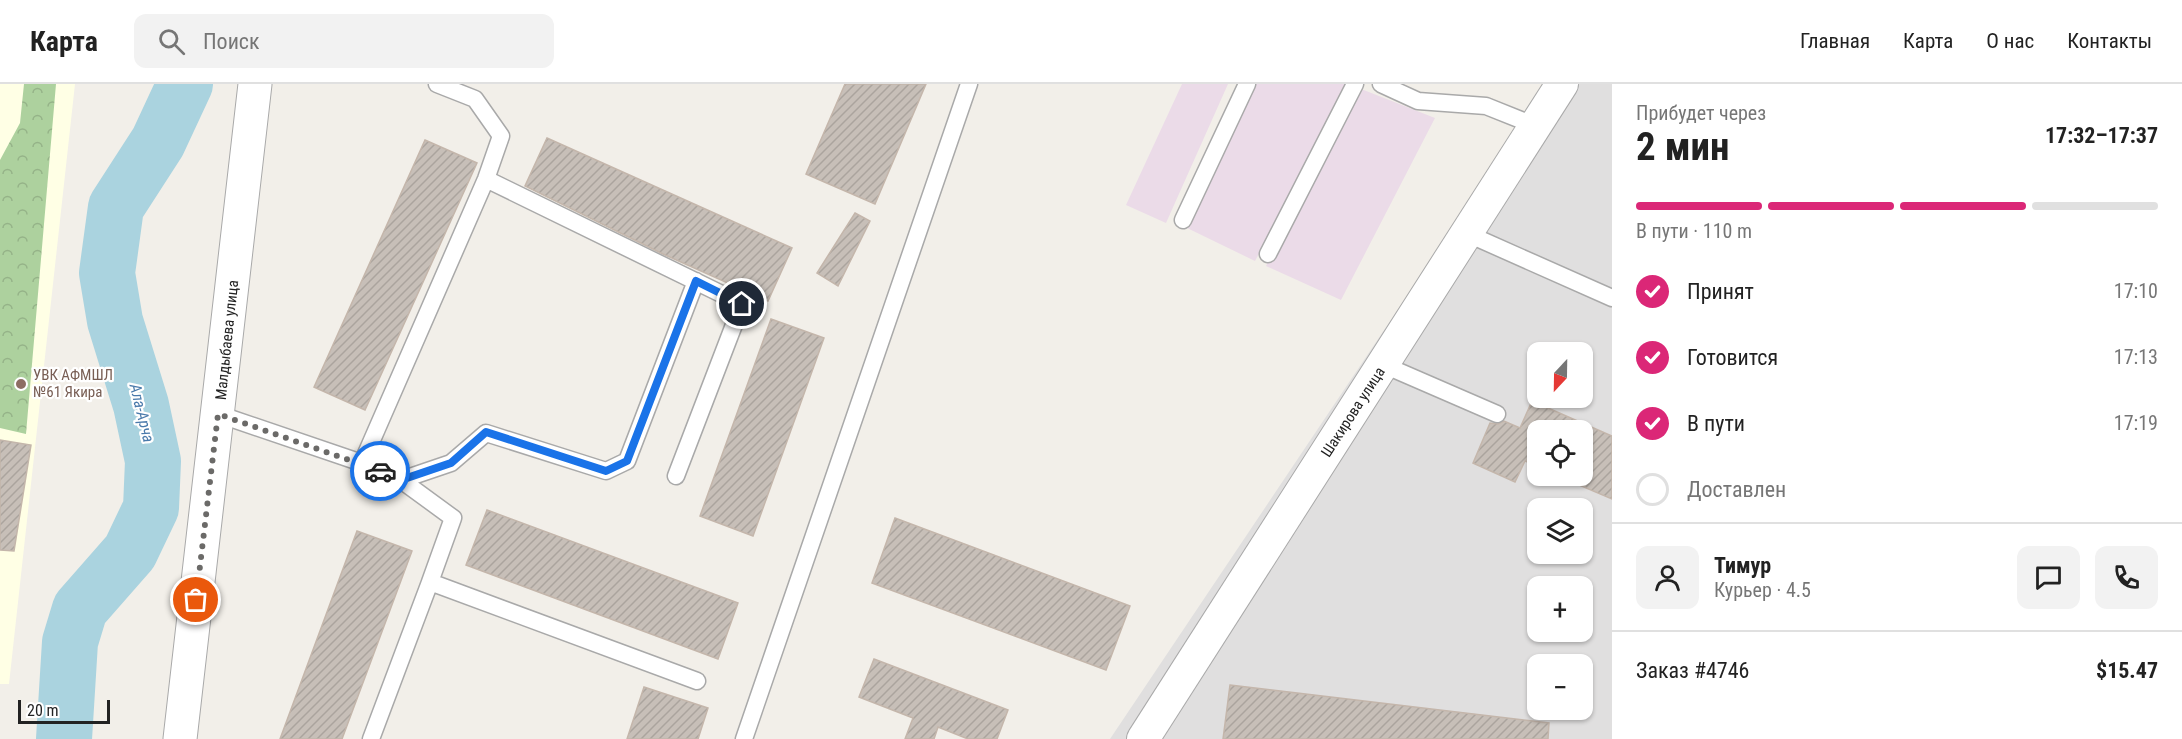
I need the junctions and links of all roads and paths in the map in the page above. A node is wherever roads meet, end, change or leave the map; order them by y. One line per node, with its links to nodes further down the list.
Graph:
1 (255, 84): 16 (street, Малдыбаева улица)
2 (437, 84): 9 (lane)
3 (969, 84): 25 (lane)
4 (1247, 84): 10 (lane)
5 (1355, 84): 12 (lane)
6 (1381, 84): 8 (lane)
7 (1562, 84): 8 (street, Шакирова улица)
8 (1536, 126): 11 (street, Шакирова улица)
9 (486, 179): 13 (lane); 18 (lane)
10 (1183, 220)
11 (1468, 234): 14 (lane); 15 (street, Шакирова улица)
12 (1268, 254)
13 (696, 281): 19 (lane); 20 (lane)
14 (1612, 298)
15 (1384, 364): 17 (lane); 26 (street, Шакирова улица)
16 (218, 414): 18 (lane); 23 (street, Малдыбаева улица)
17 (1497, 414)
18 (362, 463): 20 (lane)
19 (676, 476)
20 (401, 480): 21 (lane)
21 (430, 582): 22 (lane); 24 (lane)
22 (697, 681)
23 (180, 739)
24 (371, 739)
25 (744, 739)
26 (1143, 739)

